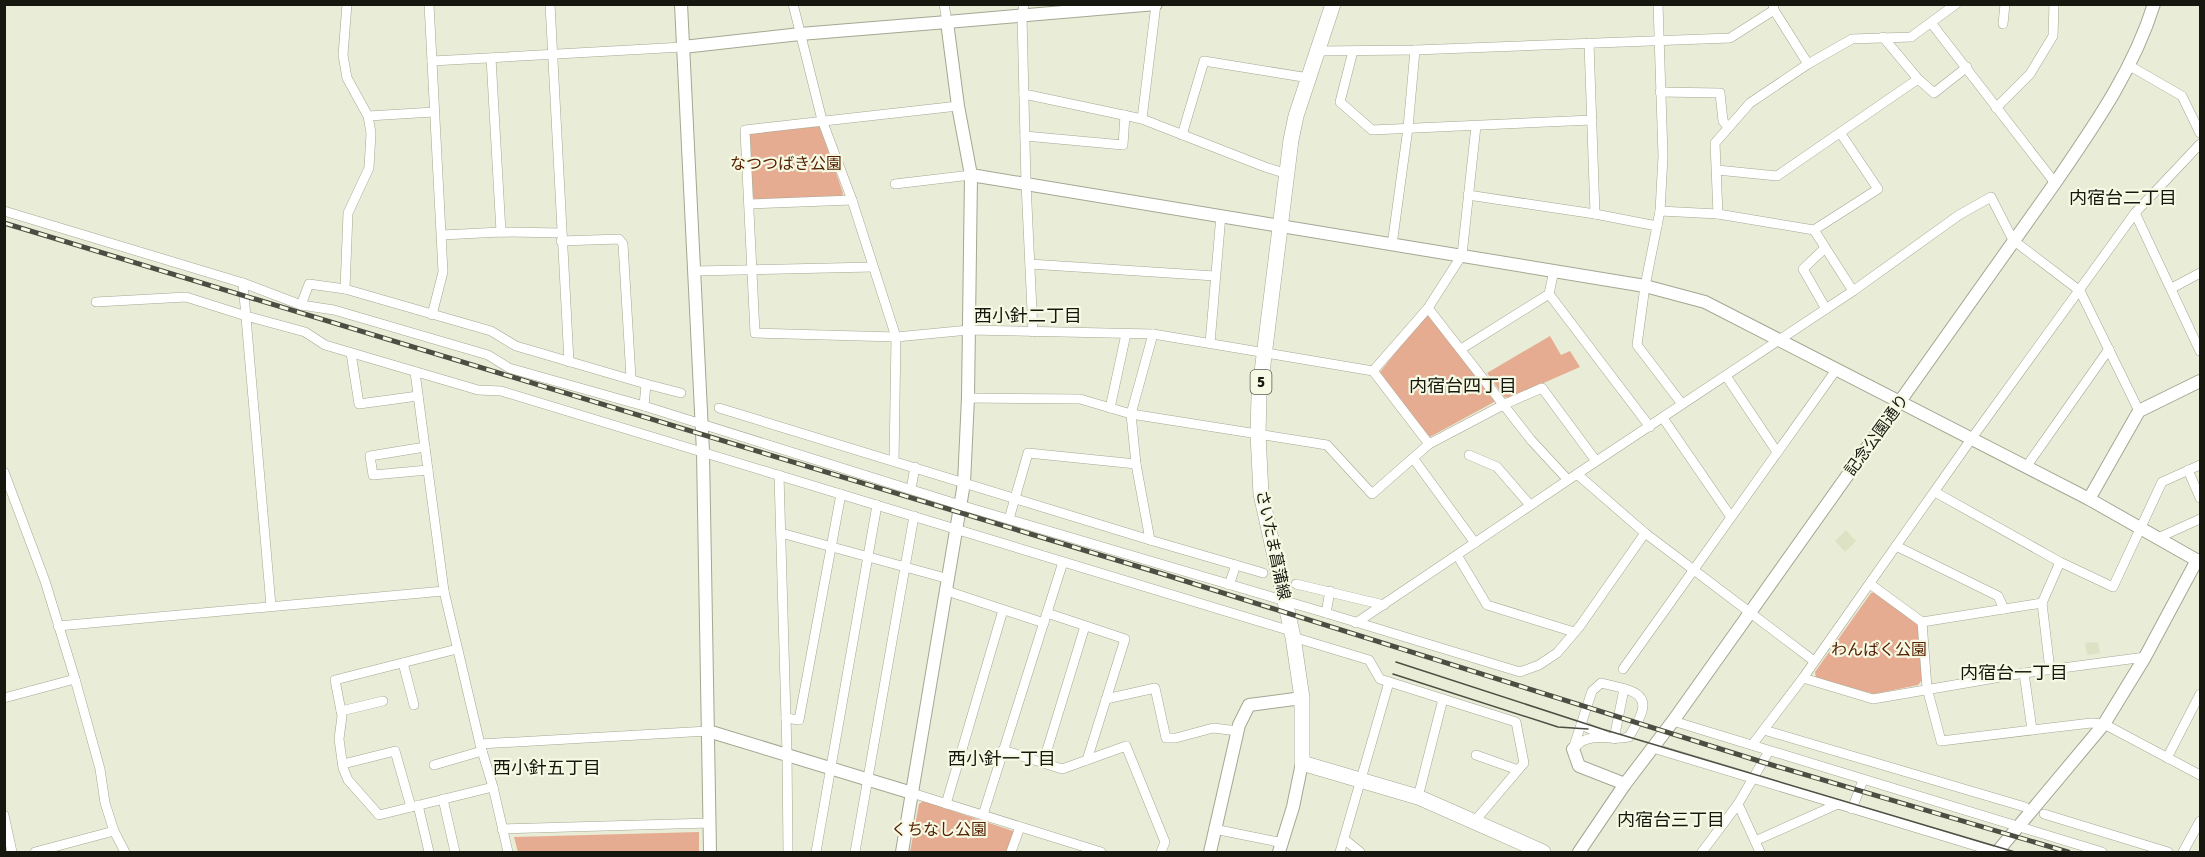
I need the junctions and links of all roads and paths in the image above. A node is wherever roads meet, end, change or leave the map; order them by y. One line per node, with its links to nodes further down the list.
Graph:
1 (347, 4): 41 (street)
2 (429, 4): 29 (street)
3 (550, 4): 27 (street)
4 (681, 4): 23 (street)
5 (793, 4): 19 (street)
6 (944, 4): 16 (street)
7 (1156, 4): 15 (street); 42 (street)
8 (1333, 4): 25 (main road, さいたま菖蒲線 / 5)
9 (1658, 4): 21 (street)
10 (1956, 4): 17 (street)
11 (2005, 4): 18 (street)
12 (2054, 4): 38 (street)
13 (2154, 4): 31 (street, 記念公園通り)
14 (1773, 7): 21 (street); 30 (street)
15 (1023, 10): 16 (street); 36 (street)
16 (947, 22): 19 (street); 37 (street)
17 (1932, 24): 20 (street); 32 (street)
18 (2003, 24)
19 (800, 34): 23 (street); 43 (street)
20 (1883, 37): 30 (street); 34 (street)
21 (1658, 42): 22 (street); 35 (street)
22 (1590, 43): 24 (street); 44 (street)
23 (683, 47): 27 (street); 82 (street)
24 (1416, 50): 26 (street); 47 (street)
25 (1317, 51): 26 (street); 33 (main road, さいたま菖蒲線 / 5)
26 (1353, 51): 47 (street)
27 (552, 55): 28 (street); 73 (street)
28 (491, 58): 29 (street); 71 (street)
29 (432, 61): 39 (street)
30 (1808, 64): 46 (street)
31 (2130, 66): 48 (street); 57 (street, 記念公園通り)
32 (1967, 67): 34 (street); 38 (street)
33 (1308, 78): 50 (street); 54 (main road, さいたま菖蒲線 / 5)
34 (1918, 79): 49 (street)
35 (1660, 92): 46 (street); 63 (street)
36 (1024, 94): 40 (street); 51 (street)
37 (958, 106): 43 (street); 55 (street)
38 (1996, 108): 57 (street)
39 (434, 112): 41 (street); 72 (street)
40 (1125, 115): 42 (street); 51 (street)
41 (368, 116): 88 (street)
42 (1142, 119): 50 (street)
43 (822, 120): 60 (street); 61 (street)
44 (1592, 120): 45 (street); 65 (street)
45 (1476, 126): 47 (street); 59 (street)
46 (1728, 127): 53 (street)
47 (1408, 128): 75 (street)
48 (2200, 133)
49 (1841, 134): 53 (street); 70 (street)
50 (1182, 135): 54 (street)
51 (1025, 136): 56 (street)
52 (2200, 144): 64 (street)
53 (1717, 170): 66 (street)
54 (1287, 174): 68 (main road, さいたま菖蒲線 / 5)
55 (971, 175): 56 (street); 58 (street); 98 (street)
56 (1026, 183): 67 (street); 78 (street)
57 (2055, 183): 74 (street, 記念公園通り)
58 (895, 184)
59 (1468, 195): 65 (street); 77 (street)
60 (852, 200): 61 (street); 79 (street)
61 (748, 204): 80 (street)
62 (4, 211): 85 (street)
63 (1660, 211): 66 (street); 69 (street)
64 (2135, 213): 87 (street); 90 (street)
65 (1595, 214): 69 (street)
66 (1718, 214): 70 (street)
67 (1221, 215): 68 (street); 84 (street)
68 (1280, 225): 75 (street); 109 (main road, さいたま菖蒲線 / 5)
69 (1657, 226): 86 (street)
70 (1814, 230): 76 (street)
71 (501, 232): 72 (street); 73 (street)
72 (442, 236): 96 (street)
73 (561, 237): 110 (street); 115 (street)
74 (2013, 240): 89 (street); 90 (street); 121 (street, 記念公園通り)
75 (1392, 245): 77 (street)
76 (1825, 248): 89 (street); 95 (street)
77 (1462, 255): 81 (street); 94 (street)
78 (1030, 264): 84 (street); 99 (street)
79 (873, 267): 80 (street); 102 (street)
80 (751, 269): 82 (street); 102 (street)
81 (1554, 270): 86 (street); 91 (street)
82 (695, 271): 130 (street)
83 (2200, 273): 87 (street)
84 (1215, 276): 104 (street)
85 (243, 283): 93 (street); 97 (street)
86 (1645, 286): 103 (street); 123 (street)
87 (2172, 288): 107 (street)
88 (345, 289): 93 (street); 96 (street)
89 (1853, 291): 95 (street)
90 (2080, 291): 105 (street); 133 (street)
91 (1550, 294): 106 (street); 131 (street)
92 (96, 302): 97 (street)
93 (301, 305): 124 (street)
94 (1428, 308): 106 (street); 112 (street)
95 (1826, 309): 103 (street)
96 (432, 315): 110 (street)
97 (246, 316): 108 (street); 193 (street)
98 (969, 330): 99 (street); 102 (street); 120 (street)
99 (1033, 332): 100 (street)
100 (1126, 334): 101 (street); 126 (street)
101 (1153, 334): 104 (street); 128 (street)
102 (896, 337): 140 (street)
103 (1781, 339): 111 (street); 114 (street)
104 (1210, 343): 109 (street)
105 (2109, 349): 127 (street); 145 (street)
106 (1461, 350): 122 (street)
107 (2200, 351)
108 (351, 353): 113 (street); 119 (street)
109 (1264, 353): 112 (street); 132 (main road, さいたま菖蒲線 / 5)
110 (569, 362): 115 (street)
111 (1836, 370): 121 (street); 136 (street)
112 (1373, 371): 134 (street)
113 (415, 372): 119 (street); 137 (street)
114 (1726, 376): 123 (street); 136 (street)
115 (631, 378): 117 (street)
116 (2200, 381): 127 (street)
117 (646, 384): 118 (street); 124 (street)
118 (681, 393)
119 (418, 396): 135 (street)
120 (968, 398): 126 (street); 152 (street)
121 (1900, 403): 133 (street); 196 (street, 記念公園通り)
122 (1504, 404): 134 (street); 141 (street); 151 (street)
123 (1682, 404): 129 (street)
124 (645, 406): 130 (street)
125 (719, 408): 140 (street)
126 (1110, 408): 128 (street)
127 (2139, 411): 158 (street)
128 (1131, 414): 132 (street); 142 (street)
129 (1663, 418): 131 (street); 163 (street)
130 (702, 423): 137 (street); 153 (street)
131 (1650, 427): 141 (street)
132 (1258, 434): 139 (street); 190 (main road, さいたま菖蒲線 / 5)
133 (1972, 438): 145 (street); 154 (street)
134 (1429, 444): 139 (street)
135 (425, 447): 146 (street); 146 (street)
136 (1778, 452): 163 (street)
137 (703, 453): 150 (street); 231 (street)
138 (1469, 455): 161 (street)
139 (1413, 459): 172 (street)
140 (894, 461): 144 (street)
141 (1596, 461): 149 (street)
142 (1136, 464): 156 (street); 171 (street)
143 (2200, 465): 147 (street)
144 (915, 467): 152 (street); 153 (street)
145 (2026, 467): 158 (street)
146 (428, 470): 188 (street)
147 (2188, 470): 157 (street); 166 (street)
148 (4, 472): 201 (street)
149 (1577, 474): 151 (street); 169 (street)
150 (779, 475): 155 (street); 168 (street)
151 (1568, 480): 161 (street)
152 (964, 483): 156 (street); 160 (street)
153 (910, 489): 160 (street)
154 (1935, 492): 174 (street); 179 (street)
155 (841, 494): 159 (street); 173 (street)
156 (1014, 498): 164 (street); 171 (street)
157 (2200, 498)
158 (2089, 499): 166 (street)
159 (877, 505): 162 (street); 176 (street)
160 (960, 505): 164 (street); 167 (street)
161 (1530, 505): 172 (street)
162 (915, 516): 167 (street); 181 (street)
163 (1731, 517): 182 (street)
164 (1009, 519): 187 (street)
165 (2200, 519): 170 (street)
166 (2142, 527): 170 (street); 179 (street)
167 (957, 529): 178 (street); 186 (street)
168 (781, 533): 173 (street); 225 (street)
169 (1645, 533): 182 (street); 203 (street)
170 (2160, 537): 177 (street)
171 (1150, 540): 180 (street)
172 (1475, 543): 175 (street)
173 (830, 546): 176 (street); 225 (street)
174 (1896, 546): 185 (street); 194 (street)
175 (1457, 555): 192 (street); 203 (street)
176 (867, 556): 181 (street); 248 (street)
177 (2199, 560): 206 (street)
178 (1063, 562): 198 (street); 204 (street)
179 (2060, 562): 191 (street)
180 (1236, 565): 183 (street); 187 (street)
181 (905, 567): 186 (street); 252 (street)
182 (1694, 570): 196 (street); 209 (street)
183 (1263, 573)
184 (1296, 584): 189 (street)
185 (1870, 584): 199 (street); 207 (street)
186 (948, 585): 195 (street); 257 (street)
187 (1229, 585): 190 (street)
188 (444, 591): 193 (street); 205 (street)
189 (1330, 591): 192 (street); 197 (street)
190 (1285, 602): 197 (street); 204 (main road, さいたま菖蒲線 / 5)
191 (2042, 603): 194 (street); 210 (street)
192 (1384, 605): 200 (street)
193 (271, 606): 201 (street)
194 (2004, 609): 199 (street)
195 (1003, 610): 198 (street); 261 (street)
196 (1750, 611): 207 (street); 226 (street, 記念公園通り)
197 (1326, 613): 200 (street)
198 (1045, 618): 202 (street); 238 (street)
199 (1922, 622): 215 (street)
200 (1356, 623): 203 (street)
201 (58, 626): 213 (street)
202 (1085, 626): 220 (street); 244 (street)
203 (1574, 632)
204 (1292, 634): 214 (street); 219 (main road, さいたま菖蒲線 / 5)
205 (457, 649): 208 (street); 235 (street)
206 (2145, 657): 210 (street); 227 (street)
207 (1814, 661): 212 (street)
208 (403, 663): 223 (street); 224 (street)
209 (1623, 669)
210 (2050, 670): 211 (street)
211 (2024, 673): 215 (street); 230 (street)
212 (1803, 678): 215 (street); 229 (street)
213 (75, 679): 218 (street); 279 (street)
214 (1389, 682): 221 (street); 253 (street)
215 (1927, 688): 230 (street)
216 (1624, 689): 228 (street); 233 (street); 233 (street)
217 (2200, 694): 242 (street)
218 (4, 698)
219 (1302, 698): 232 (street); 245 (main road, さいたま菖蒲線 / 5)
220 (1106, 699): 232 (street); 243 (street)
221 (1443, 699): 249 (street); 259 (street)
222 (383, 701): 224 (street)
223 (414, 705)
224 (341, 711): 246 (street)
225 (786, 718): 240 (street)
226 (1673, 721): 234 (street); 237 (street, 記念公園通り)
227 (2104, 724): 230 (street); 242 (street); 276 (street)
228 (1581, 725): 233 (street); 236 (street)
229 (1764, 729): 234 (street); 258 (street)
230 (2032, 730)
231 (708, 731): 235 (street); 240 (street); 273 (street)
232 (1238, 731): 278 (street)
233 (1612, 739): 236 (street)
234 (1752, 745): 239 (street)
235 (481, 748): 247 (street); 256 (street)
236 (1573, 748): 255 (street)
237 (1653, 748): 251 (street); 255 (street, 記念公園通り)
238 (1003, 750): 244 (street); 270 (street)
239 (1770, 751): 251 (street); 254 (street)
240 (788, 753): 248 (street); 291 (street)
241 (1476, 755): 249 (street)
242 (2167, 758): 250 (street)
243 (1087, 760): 244 (street); 297 (street)
244 (1043, 763)
245 (1302, 763): 253 (main road); 283 (street)
246 (342, 764): 264 (street); 264 (street)
247 (434, 765)
248 (831, 767): 252 (street); 292 (street)
249 (1518, 770): 272 (street)
250 (2200, 775)
251 (1753, 778): 262 (street); 263 (street)
252 (868, 779): 257 (street); 293 (street)
253 (1362, 779): 259 (main road); 280 (street)
254 (1863, 780): 266 (street); 267 (street)
255 (1625, 784): 302 (street, 記念公園通り)
256 (493, 787): 260 (street); 277 (street)
257 (912, 793): 261 (street); 294 (street)
258 (1980, 794): 265 (street); 267 (street)
259 (1418, 797): 272 (main road)
260 (443, 799): 264 (street); 288 (street)
261 (946, 804): 270 (street)
262 (1738, 804): 281 (street); 303 (street)
263 (1838, 804): 266 (street); 281 (street)
264 (414, 806): 287 (street)
265 (2025, 807)
266 (1852, 809): 305 (street)
267 (1972, 813): 276 (street)
268 (2044, 814): 274 (street)
269 (4, 815): 284 (street)
270 (983, 816): 275 (street)
271 (2200, 821): 308 (street)
272 (1474, 822): 301 (main road)
273 (710, 823): 277 (street); 290 (street)
274 (2080, 825): 282 (street); 307 (street)
275 (1020, 827): 295 (street); 296 (street)
276 (2018, 827): 282 (street); 305 (street)
277 (502, 829): 289 (street)
278 (1214, 830): 283 (street); 298 (street)
279 (114, 831): 285 (street); 286 (street)
280 (1344, 839): 299 (street); 300 (street)
281 (1755, 842): 304 (street)
282 (2072, 843): 306 (street)
283 (1281, 848)
284 (12, 852)
285 (35, 852)
286 (125, 852)
287 (429, 852)
288 (455, 852)
289 (508, 852)
290 (710, 852)
291 (788, 852)
292 (816, 852)
293 (855, 852)
294 (902, 852)
295 (1011, 852)
296 (1101, 852)
297 (1161, 852)
298 (1210, 852)
299 (1340, 852)
300 (1360, 852)
301 (1543, 852)
302 (1579, 852)
303 (1702, 852)
304 (1760, 852)
305 (1997, 852)
306 (2102, 852)
307 (2168, 852)
308 (2183, 852)

